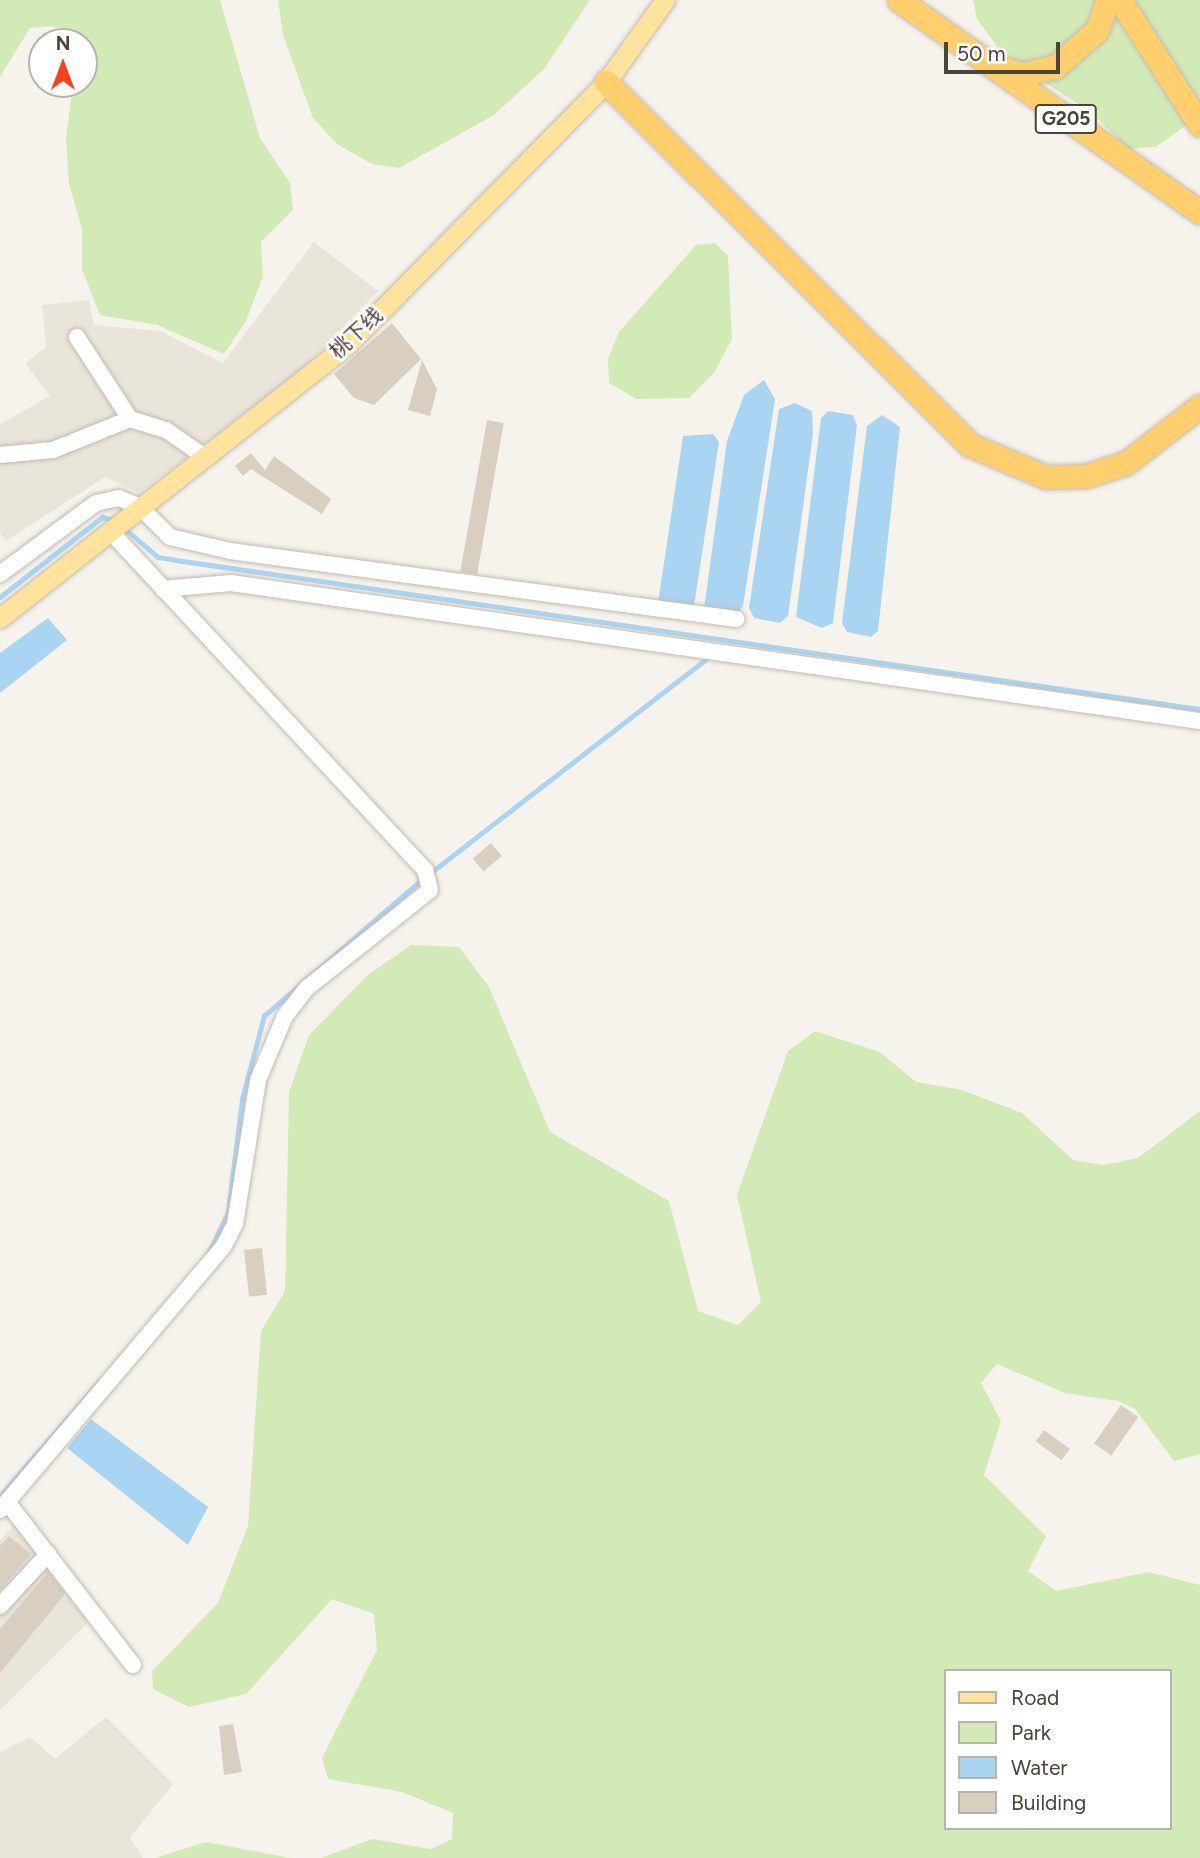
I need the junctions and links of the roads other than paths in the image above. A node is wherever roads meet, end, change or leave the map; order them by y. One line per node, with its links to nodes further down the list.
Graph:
1 (665, 0): 6 (main road, 桃下线)
2 (899, 0): 5 (highway, G205)
3 (1108, 0): 5 (highway)
4 (1120, 0): 7 (highway)
5 (988, 65): 8 (highway, G205)
6 (606, 82): 10 (highway); 13 (main road, 桃下线)
7 (1200, 125)
8 (1200, 212)
9 (77, 337): 11 (street)
10 (1200, 405)
11 (130, 419): 12 (street); 13 (street)
12 (0, 455)
13 (205, 457): 14 (main road, 桃下线)
14 (141, 507): 15 (main road, 桃下线); 16 (street); 19 (street)
15 (110, 531): 17 (street); 18 (main road, 桃下线)
16 (0, 574)
17 (163, 589): 20 (street); 21 (street)
18 (0, 618)
19 (736, 619)
20 (1200, 721)
21 (4, 1506): 22 (street)
22 (48, 1554): 23 (street); 24 (street)
23 (0, 1606)
24 (133, 1665)

